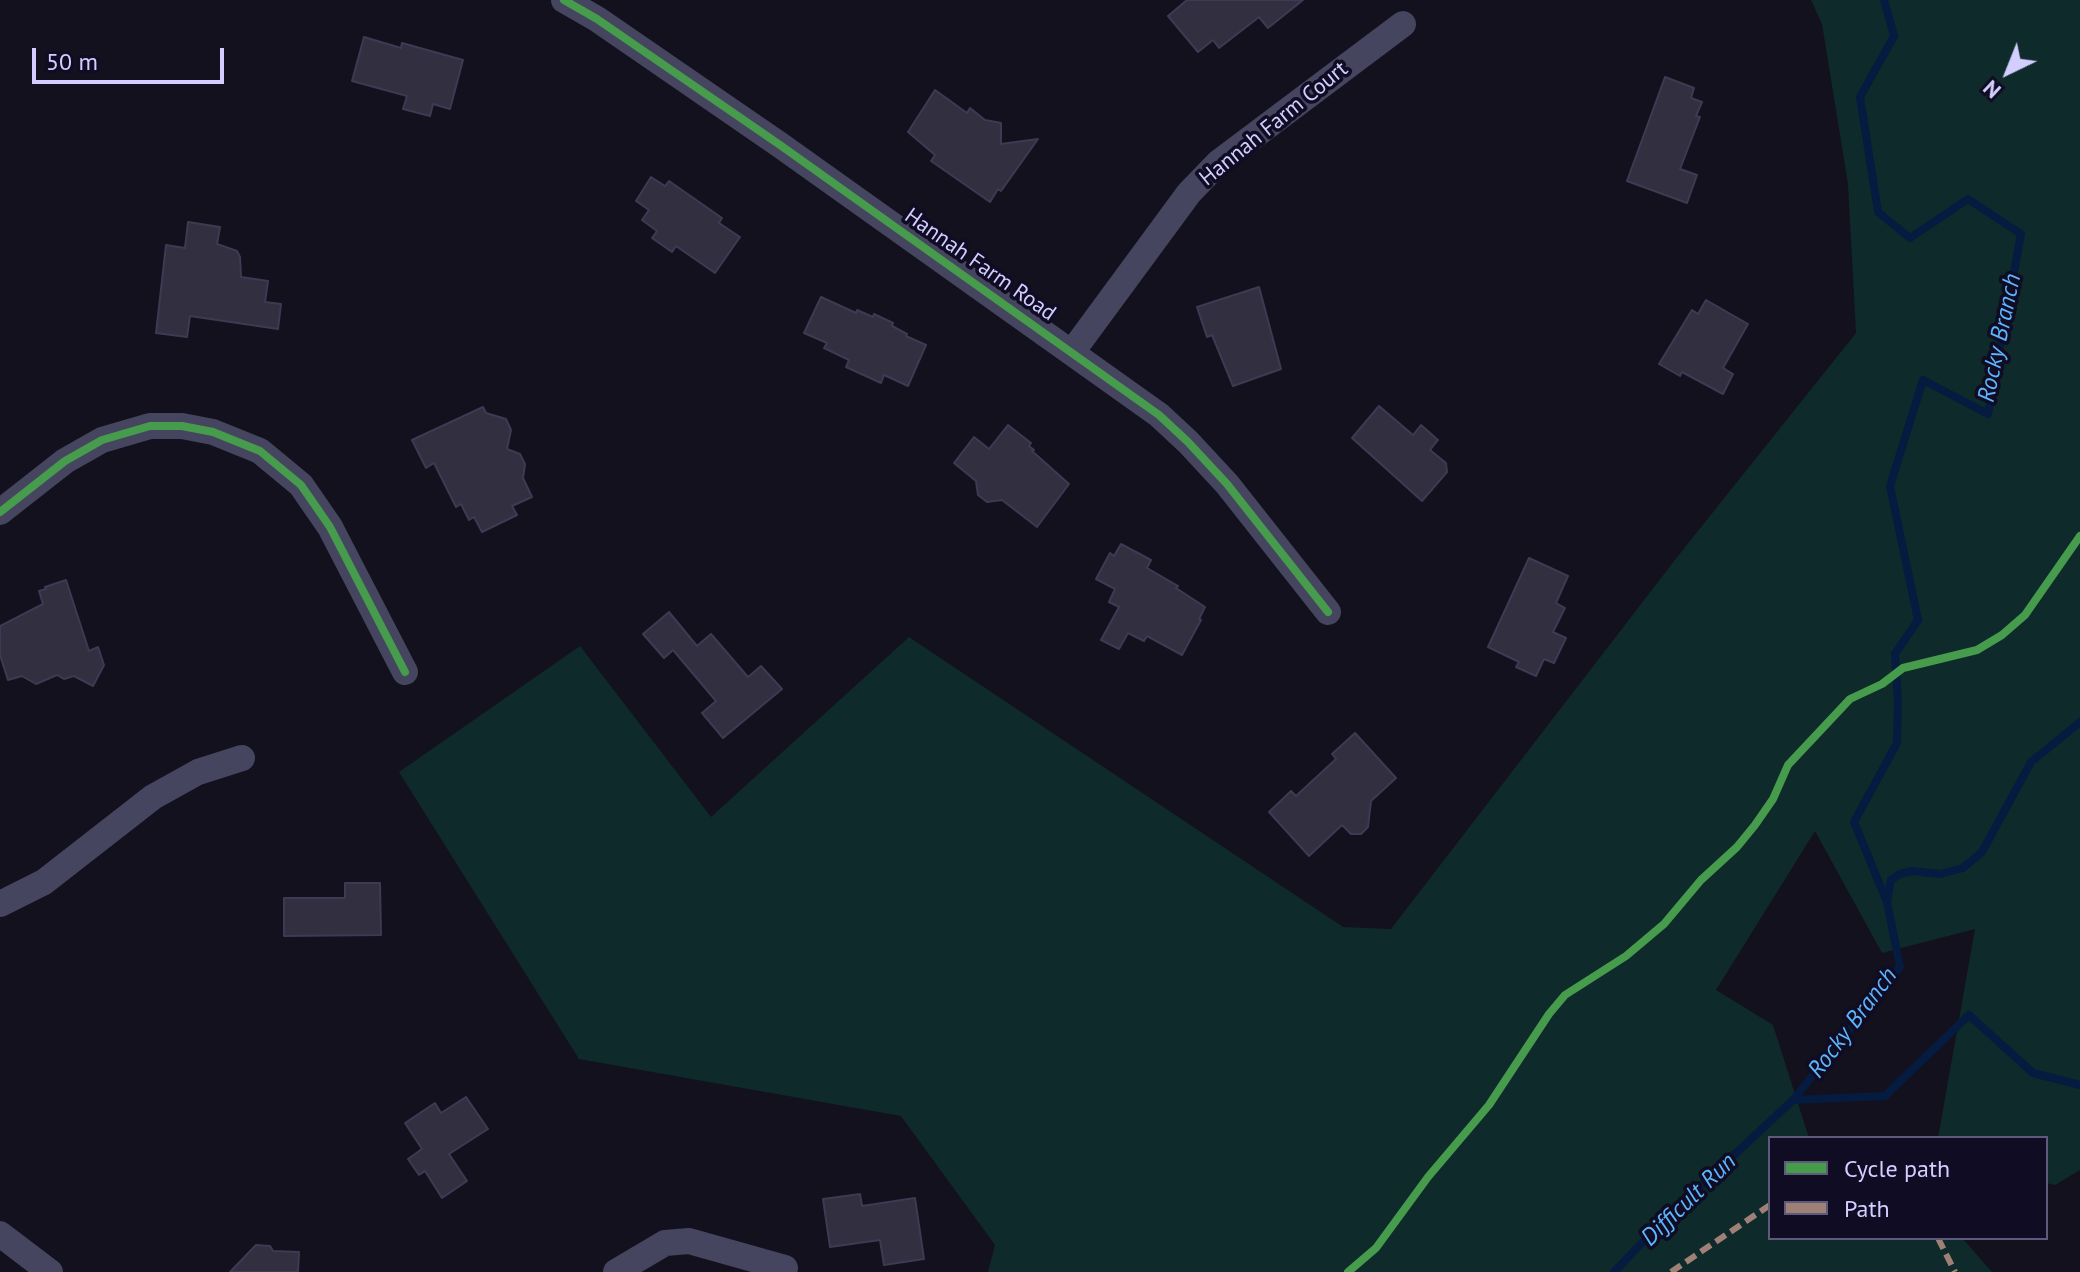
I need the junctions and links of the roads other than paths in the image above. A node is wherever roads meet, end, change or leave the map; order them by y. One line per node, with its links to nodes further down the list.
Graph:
1 (564, 0): 3 (street, Hannah Farm Road)
2 (1403, 24): 3 (street, Hannah Farm Court)
3 (1072, 352): 5 (street, Hannah Farm Road)
4 (0, 512): 6 (street)
5 (1328, 612)
6 (405, 672)
7 (242, 758): 8 (street)
8 (0, 904)
9 (0, 1234): 11 (street)
10 (785, 1268): 12 (street)
11 (50, 1272)
12 (616, 1272)

